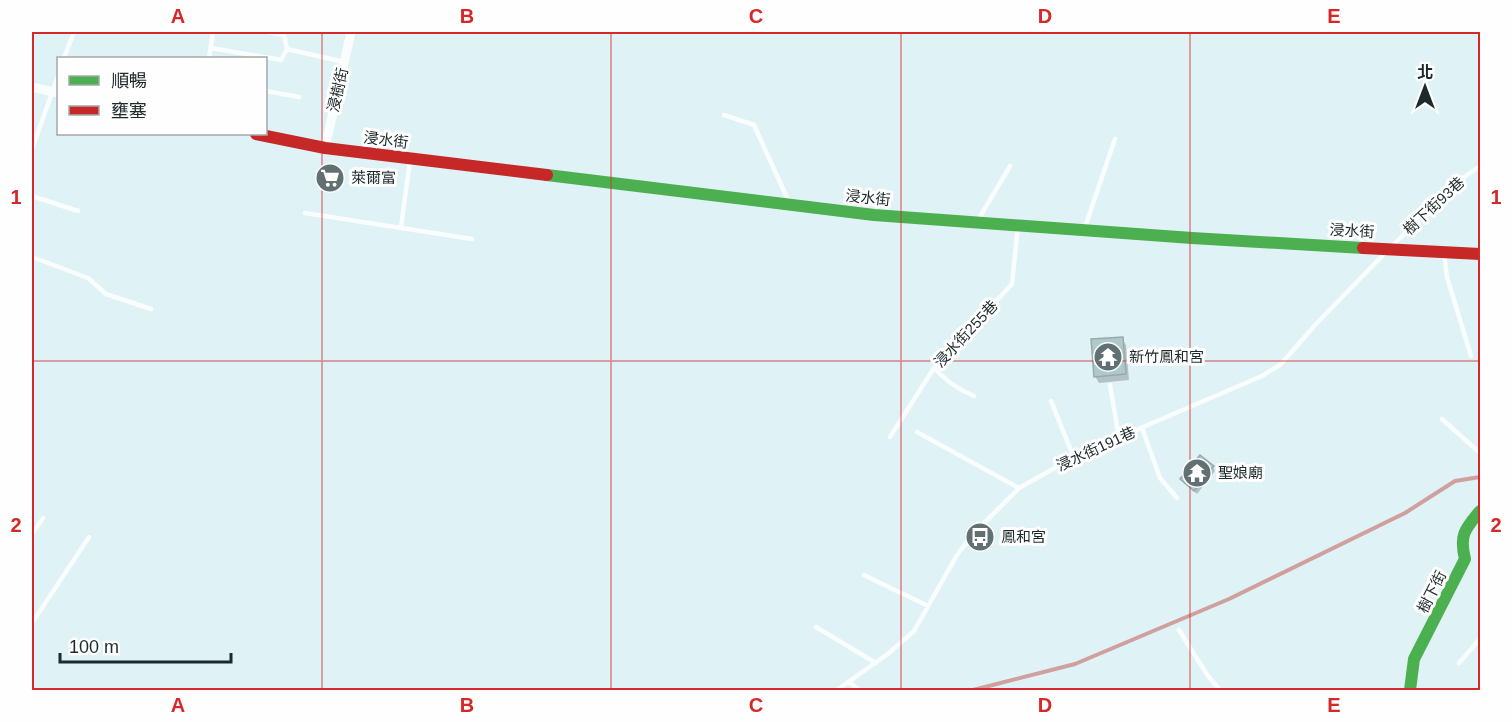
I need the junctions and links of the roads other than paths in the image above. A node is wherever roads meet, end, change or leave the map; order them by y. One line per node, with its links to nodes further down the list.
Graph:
1 (74, 32): 7 (lane)
2 (213, 32): 5 (lane)
3 (268, 32): 6 (lane)
4 (351, 32): 11 (street, 浸樹街)
5 (211, 48): 8 (lane); 9 (lane)
6 (287, 49): 10 (lane); 11 (lane)
7 (64, 57)
8 (209, 57)
9 (264, 57)
10 (267, 58)
11 (344, 62): 19 (street, 浸樹街)
12 (32, 87): 13 (street)
13 (56, 92): 20 (lane)
14 (267, 92): 15 (lane)
15 (299, 97)
16 (723, 115): 25 (lane)
17 (261, 135): 19 (street, 浸水街)
18 (1114, 139): 31 (lane)
19 (325, 148): 21 (street, 浸水街)
20 (32, 150)
21 (411, 158): 25 (street, 浸水街); 30 (lane)
22 (1010, 166): 28 (lane)
23 (1480, 166): 33 (lane, 樹下街93巷)
24 (32, 196): 26 (lane)
25 (790, 205): 28 (street, 浸水街)
26 (78, 211)
27 (305, 213): 30 (lane)
28 (977, 222): 29 (street, 浸水街)
29 (1018, 225): 31 (street, 浸水街); 39 (lane, 浸水街255巷)
30 (401, 226): 32 (lane)
31 (1084, 230): 33 (street, 浸水街)
32 (472, 239)
33 (1389, 248): 34 (street, 浸水街); 44 (lane, 浸水街191巷)
34 (1444, 252): 35 (street, 浸水街); 38 (lane)
35 (1480, 254)
36 (32, 257): 37 (lane)
37 (151, 309)
38 (1471, 356)
39 (934, 368): 41 (lane); 46 (lane, 浸水街255巷)
40 (1110, 385): 47 (lane)
41 (974, 396)
42 (1051, 401): 49 (lane)
43 (1442, 419): 48 (lane)
44 (1142, 428): 47 (lane, 浸水街191巷); 51 (lane)
45 (918, 432): 50 (lane)
46 (890, 437)
47 (1119, 438): 49 (lane, 浸水街191巷)
48 (1480, 453)
49 (1074, 458): 50 (lane, 浸水街191巷)
50 (1019, 488): 57 (lane, 浸水街191巷)
51 (1177, 498)
52 (1480, 511): 68 (street, 樹下街)
53 (43, 518): 54 (lane)
54 (32, 534)
55 (89, 537): 58 (lane)
56 (864, 575): 57 (lane)
57 (928, 606): 62 (lane, 浸水街191巷)
58 (32, 623)
59 (816, 627): 62 (lane)
60 (1179, 630): 67 (lane)
61 (1480, 639): 63 (lane)
62 (876, 663): 64 (lane, 浸水街191巷)
63 (1459, 663)
64 (849, 682): 65 (lane, 浸水街191巷); 66 (lane)
65 (837, 690)
66 (859, 690)
67 (1220, 690)
68 (1410, 690)

